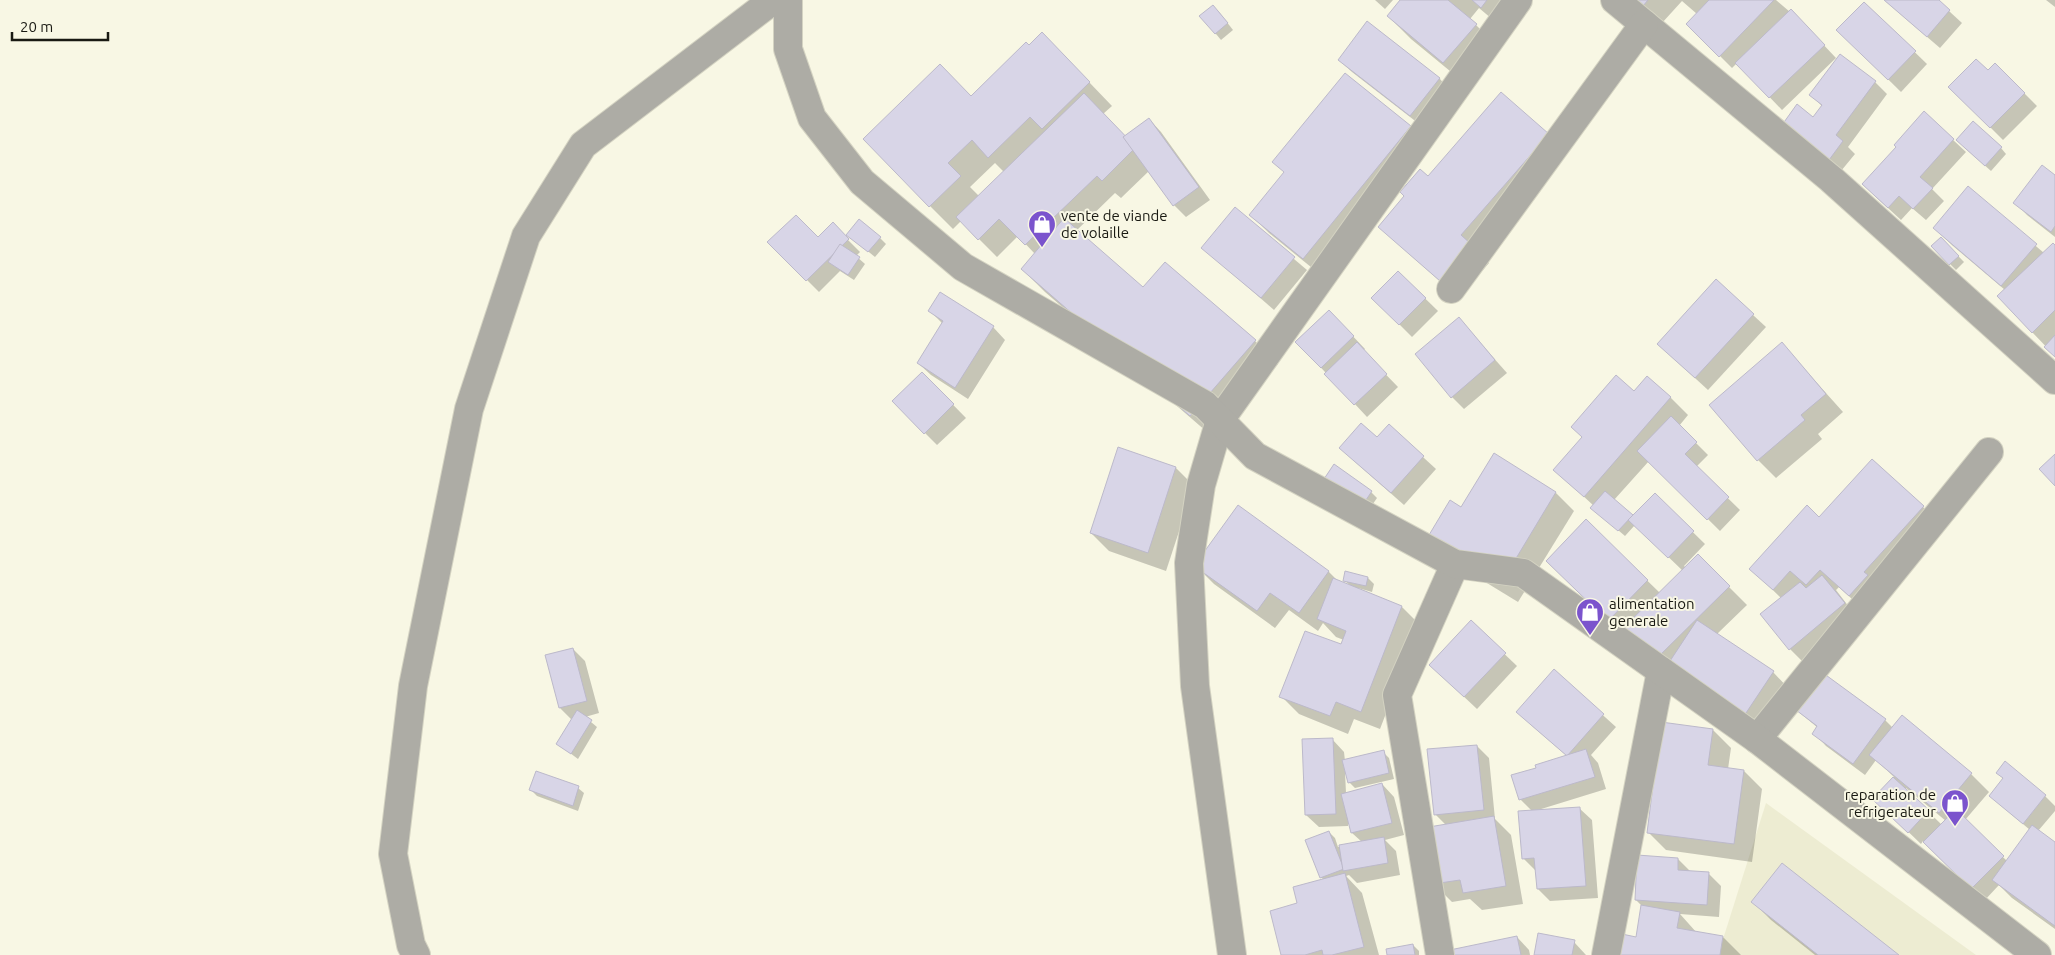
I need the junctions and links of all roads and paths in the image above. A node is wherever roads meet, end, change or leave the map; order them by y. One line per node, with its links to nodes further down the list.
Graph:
1 (773, 0): 13 (street)
2 (788, 0): 8 (street)
3 (1518, 0): 8 (street)
4 (1615, 0): 5 (street)
5 (1644, 24): 6 (street); 7 (street)
6 (1451, 289)
7 (2055, 380)
8 (1220, 420): 10 (street); 14 (street)
9 (1989, 452): 12 (street)
10 (1455, 564): 11 (street); 15 (street)
11 (1661, 671): 12 (street); 16 (street)
12 (1757, 739): 17 (street)
13 (416, 955)
14 (1232, 955)
15 (1440, 955)
16 (1606, 955)
17 (2038, 955)

